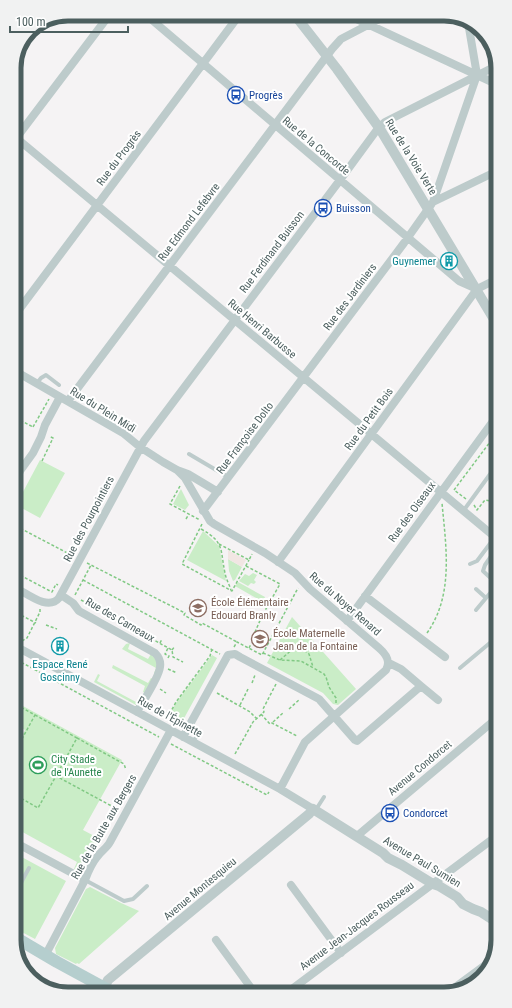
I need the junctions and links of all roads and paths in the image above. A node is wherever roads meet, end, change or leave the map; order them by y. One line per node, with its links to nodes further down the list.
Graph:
1 (105, 21): 16 (street)
2 (153, 21): 10 (street, Rue de la Concorde)
3 (235, 21): 10 (street, Rue du Progrès)
4 (300, 21): 9 (street, Rue de la Voie Verte)
5 (360, 21): 7 (street)
6 (376, 21): 7 (street, Rue Edmond Lefebvre)
7 (368, 25): 9 (street, Rue Edmond Lefebvre); 12 (street)
8 (469, 28): 12 (street)
9 (327, 55): 14 (street, Rue Edmond Lefebvre); 15 (street, Rue de la Voie Verte)
10 (204, 63): 14 (street, Rue de la Concorde); 20 (street, Rue du Progrès)
11 (491, 68): 12 (street)
12 (477, 75): 13 (street); 15 (street); 21 (street)
13 (491, 82)
14 (275, 125): 19 (street, Rue de la Concorde); 23 (street, Rue Edmond Lefebvre)
15 (379, 127): 19 (street, Rue Ferdinand Buisson); 21 (street, Rue de la Voie Verte)
16 (21, 130)
17 (21, 143): 20 (street, Rue Henri Barbusse)
18 (491, 174): 21 (street)
19 (340, 180): 22 (street, Rue de la Concorde); 28 (street, Rue Ferdinand Buisson)
20 (98, 205): 23 (street, Rue Henri Barbusse); 26 (street, Rue du Progrès)
21 (431, 206): 22 (street, Rue des Jardiniers); 25 (street, Rue de la Voie Verte)
22 (408, 238): 25 (street, Rue de la Concorde); 30 (street, Rue des Jardiniers)
23 (170, 265): 28 (street, Rue Henri Barbusse); 34 (street, Rue Edmond Lefebvre)
24 (491, 282): 25 (street)
25 (477, 289): 27 (street, Rue de la Voie Verte); 39 (street, Rue du Petit Bois)
26 (21, 307)
27 (491, 315)
28 (235, 320): 30 (street, Rue Henri Barbusse); 41 (street, Rue Ferdinand Buisson)
29 (21, 374): 31 (street, Rue du Plein Midi)
30 (304, 378): 39 (street, Rue Henri Barbusse); 47 (street, Rue Françoise Dolto)
31 (37, 383): 32 (lane); 33 (street, Rue du Plein Midi)
32 (59, 384)
33 (57, 395): 34 (street, Rue du Plein Midi); 37 (path); 38 (street)
34 (68, 401): 41 (street, Rue du Plein Midi)
35 (21, 421): 37 (path)
36 (491, 424): 50 (street, Rue des Oiseaux)
37 (33, 427): 38 (path)
38 (46, 434): 43 (path); 44 (street)
39 (372, 434): 50 (street, Rue Henri Barbusse); 68 (street, Rue du Petit Bois)
40 (491, 441): 52 (path)
41 (140, 448): 45 (street, Rue du Plein Midi); 66 (street, Rue des Pourpointiers)
42 (189, 454): 47 (lane)
43 (42, 461)
44 (21, 470)
45 (178, 470): 48 (street, Rue du Plein Midi); 49 (street, Rue du Plein Midi)
46 (491, 473): 52 (lane)
47 (229, 477): 49 (street, Rue Françoise Dolto)
48 (188, 483): 54 (street, Rue du Plein Midi); 55 (path)
49 (218, 492): 54 (street, Rue Françoise Dolto)
50 (441, 492): 53 (street, Rue Henri Barbusse); 82 (street, Rue des Oiseaux); 101 (path)
51 (491, 501): 52 (path)
52 (470, 502): 53 (lane)
53 (464, 510): 61 (street, Rue Henri Barbusse)
54 (203, 511): 68 (street, Rue du Noyer Renard)
55 (189, 514): 56 (path); 57 (path)
56 (186, 519)
57 (201, 521)
58 (203, 525): 60 (path)
59 (21, 529): 66 (path)
60 (201, 529): 63 (path); 78 (path)
61 (491, 533)
62 (491, 543): 69 (lane)
63 (219, 544): 67 (path); 78 (path)
64 (253, 553): 67 (path)
65 (491, 556): 73 (lane)
66 (80, 560): 70 (path); 80 (street, Rue des Pourpointiers)
67 (249, 560): 71 (path)
68 (278, 562): 92 (street, Rue du Noyer Renard)
69 (470, 564)
70 (91, 565): 74 (path); 102 (path)
71 (246, 566): 78 (path); 97 (path)
72 (21, 576): 80 (path)
73 (491, 579)
74 (83, 580): 81 (path); 131 (path)
75 (300, 583): 110 (path)
76 (476, 589): 83 (lane)
77 (21, 591): 85 (street)
78 (232, 591)
79 (491, 592): 83 (lane)
80 (61, 595): 85 (street); 136 (street, Rue des Carneaux)
81 (74, 596)
82 (365, 596): 92 (street, Rue des Oiseaux); 101 (street)
83 (486, 598): 88 (lane)
84 (80, 600): 87 (path)
85 (43, 602): 93 (path)
86 (100, 605): 87 (path)
87 (98, 609): 91 (path)
88 (476, 610)
89 (112, 612): 91 (path)
90 (21, 616): 93 (path)
91 (110, 616): 98 (path)
92 (347, 621): 116 (street, Rue du Noyer Renard)
93 (35, 623): 99 (path)
94 (46, 625): 95 (path)
95 (57, 629)
96 (143, 629): 98 (path)
97 (255, 632)
98 (141, 633): 104 (path)
99 (26, 638)
100 (162, 639): 104 (path)
101 (423, 640): 112 (street)
102 (237, 642): 108 (path); 111 (path)
103 (491, 642): 119 (lane)
104 (160, 643): 109 (path)
105 (251, 644): 108 (path)
106 (175, 646): 109 (path)
107 (21, 648): 136 (street, Rue de l'Épinette)
108 (249, 648): 110 (path)
109 (172, 650): 115 (path)
110 (263, 653): 113 (path)
111 (228, 655): 140 (street); 147 (street)
112 (445, 657)
113 (280, 660): 117 (path); 117 (path)
114 (21, 662): 150 (path)
115 (183, 662)
116 (389, 663): 124 (street); 140 (street)
117 (313, 667): 134 (path)
118 (167, 668): 120 (path)
119 (460, 668)
120 (177, 673)
121 (255, 675): 122 (path)
122 (252, 683)
123 (275, 686): 138 (path)
124 (421, 686): 130 (street); 140 (street)
125 (156, 688): 127 (path)
126 (248, 689): 132 (path)
127 (166, 692)
128 (216, 693): 132 (path)
129 (300, 699): 135 (path)
130 (438, 700)
131 (147, 705)
132 (240, 705): 141 (path)
133 (21, 707): 139 (path)
134 (337, 708)
135 (289, 709)
136 (137, 712): 144 (street, Rue de l'Épinette)
137 (283, 713): 142 (path)
138 (261, 714): 141 (path); 142 (path)
139 (35, 715): 148 (path); 149 (path)
140 (334, 716): 155 (street)
141 (257, 719): 152 (path)
142 (272, 723): 146 (path)
143 (491, 723): 160 (street, Avenue Condorcet)
144 (171, 730): 147 (street, Rue de l'Épinette); 150 (street, Rue de la Butte aux Bergers)
145 (198, 734): 151 (lane)
146 (297, 736)
147 (183, 737): 151 (street, Rue de l'Épinette)
148 (77, 738): 153 (path); 154 (path)
149 (21, 741)
150 (165, 741): 155 (path); 159 (street, Rue de la Butte aux Bergers)
151 (193, 742): 155 (street, Rue de l'Épinette)
152 (235, 754)
153 (126, 770)
154 (56, 776): 157 (path); 159 (path)
155 (276, 787): 158 (street, Rue de l'Épinette)
156 (324, 797): 158 (lane)
157 (21, 798)
158 (314, 810): 160 (street, Avenue Paul Sumien); 178 (street, Avenue Montesquieu)
159 (126, 814): 165 (street, Rue de la Butte aux Bergers)
160 (357, 836): 167 (street, Avenue Paul Sumien)
161 (491, 841): 167 (street, Avenue Jean-Jacques Rousseau)
162 (21, 846): 165 (street)
163 (29, 868): 164 (lane)
164 (23, 879): 166 (lane)
165 (85, 880): 169 (lane); 174 (street, Rue de la Butte aux Bergers)
166 (21, 883)
167 (433, 884): 170 (street, Avenue Paul Sumien); 173 (street, Avenue Jean-Jacques Rousseau)
168 (291, 885): 173 (street)
169 (147, 886)
170 (491, 918)
171 (216, 940): 179 (street)
172 (21, 941): 174 (main road)
173 (341, 953): 180 (street, Avenue Jean-Jacques Rousseau)
174 (45, 956): 177 (main road)
175 (479, 971): 176 (street)
176 (464, 982)
177 (102, 987)
178 (109, 987)
179 (250, 987)
180 (295, 987)

